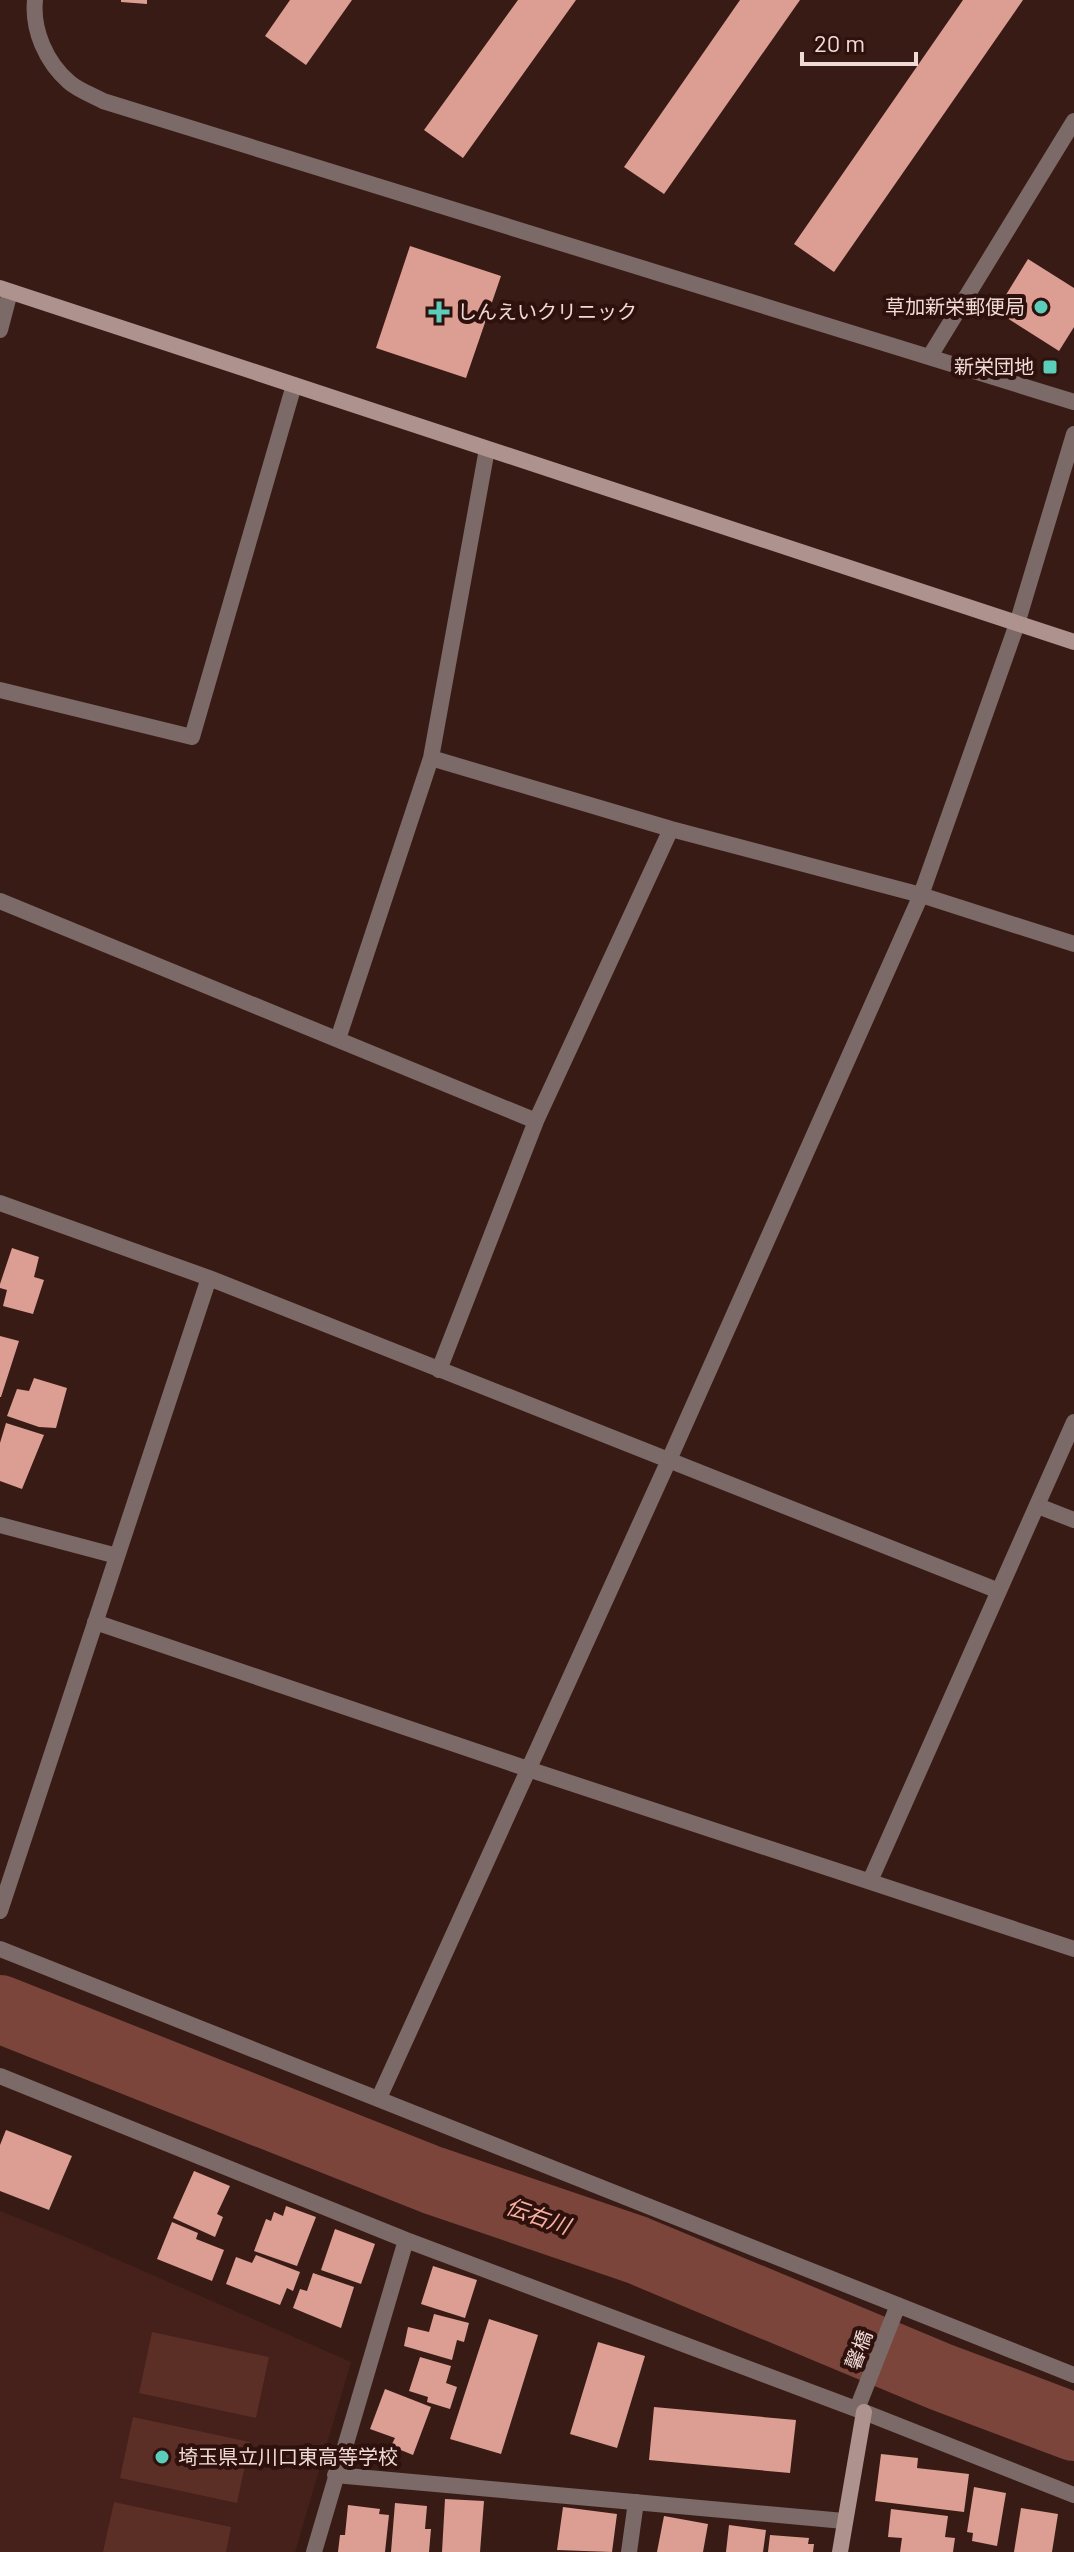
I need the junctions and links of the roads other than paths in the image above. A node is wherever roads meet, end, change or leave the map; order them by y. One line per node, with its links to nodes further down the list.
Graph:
1 (35, 0): 5 (street)
2 (1074, 121): 5 (street)
3 (5, 290): 4 (street); 6 (street)
4 (0, 330)
5 (930, 356): 7 (street)
6 (294, 385): 9 (street); 12 (street)
7 (1074, 402)
8 (1074, 434): 10 (street)
9 (487, 449): 10 (street); 13 (street)
10 (1017, 624): 11 (street); 15 (street)
11 (1074, 642)
12 (0, 690)
13 (431, 758): 14 (street); 18 (street)
14 (671, 829): 15 (street); 19 (street)
15 (921, 895): 17 (street); 24 (street)
16 (0, 901): 18 (street)
17 (1074, 944)
18 (338, 1039): 19 (street)
19 (536, 1121): 22 (street)
20 (0, 1203): 21 (street)
21 (209, 1278): 22 (street); 28 (street)
22 (439, 1370): 24 (street)
23 (1074, 1422): 25 (street)
24 (669, 1460): 29 (street); 31 (street)
25 (1038, 1506): 26 (street); 29 (street)
26 (1074, 1520)
27 (0, 1525): 28 (street)
28 (117, 1556): 30 (street)
29 (999, 1591): 32 (street)
30 (95, 1622): 31 (street); 33 (street)
31 (528, 1769): 32 (street); 37 (street)
32 (870, 1881): 35 (street)
33 (0, 1911)
34 (0, 1949): 37 (street)
35 (1074, 1949)
36 (0, 2076): 38 (street)
37 (379, 2098): 39 (street)
38 (406, 2240): 41 (street); 42 (street)
39 (898, 2305): 40 (street); 41 (street, 馨橋)
40 (1074, 2375)
41 (861, 2411): 43 (street); 45 (street)
42 (335, 2475): 44 (street); 46 (street)
43 (1074, 2495)
44 (636, 2502): 45 (street); 47 (street)
45 (844, 2521): 48 (street)
46 (314, 2552)
47 (629, 2552)
48 (840, 2552)

